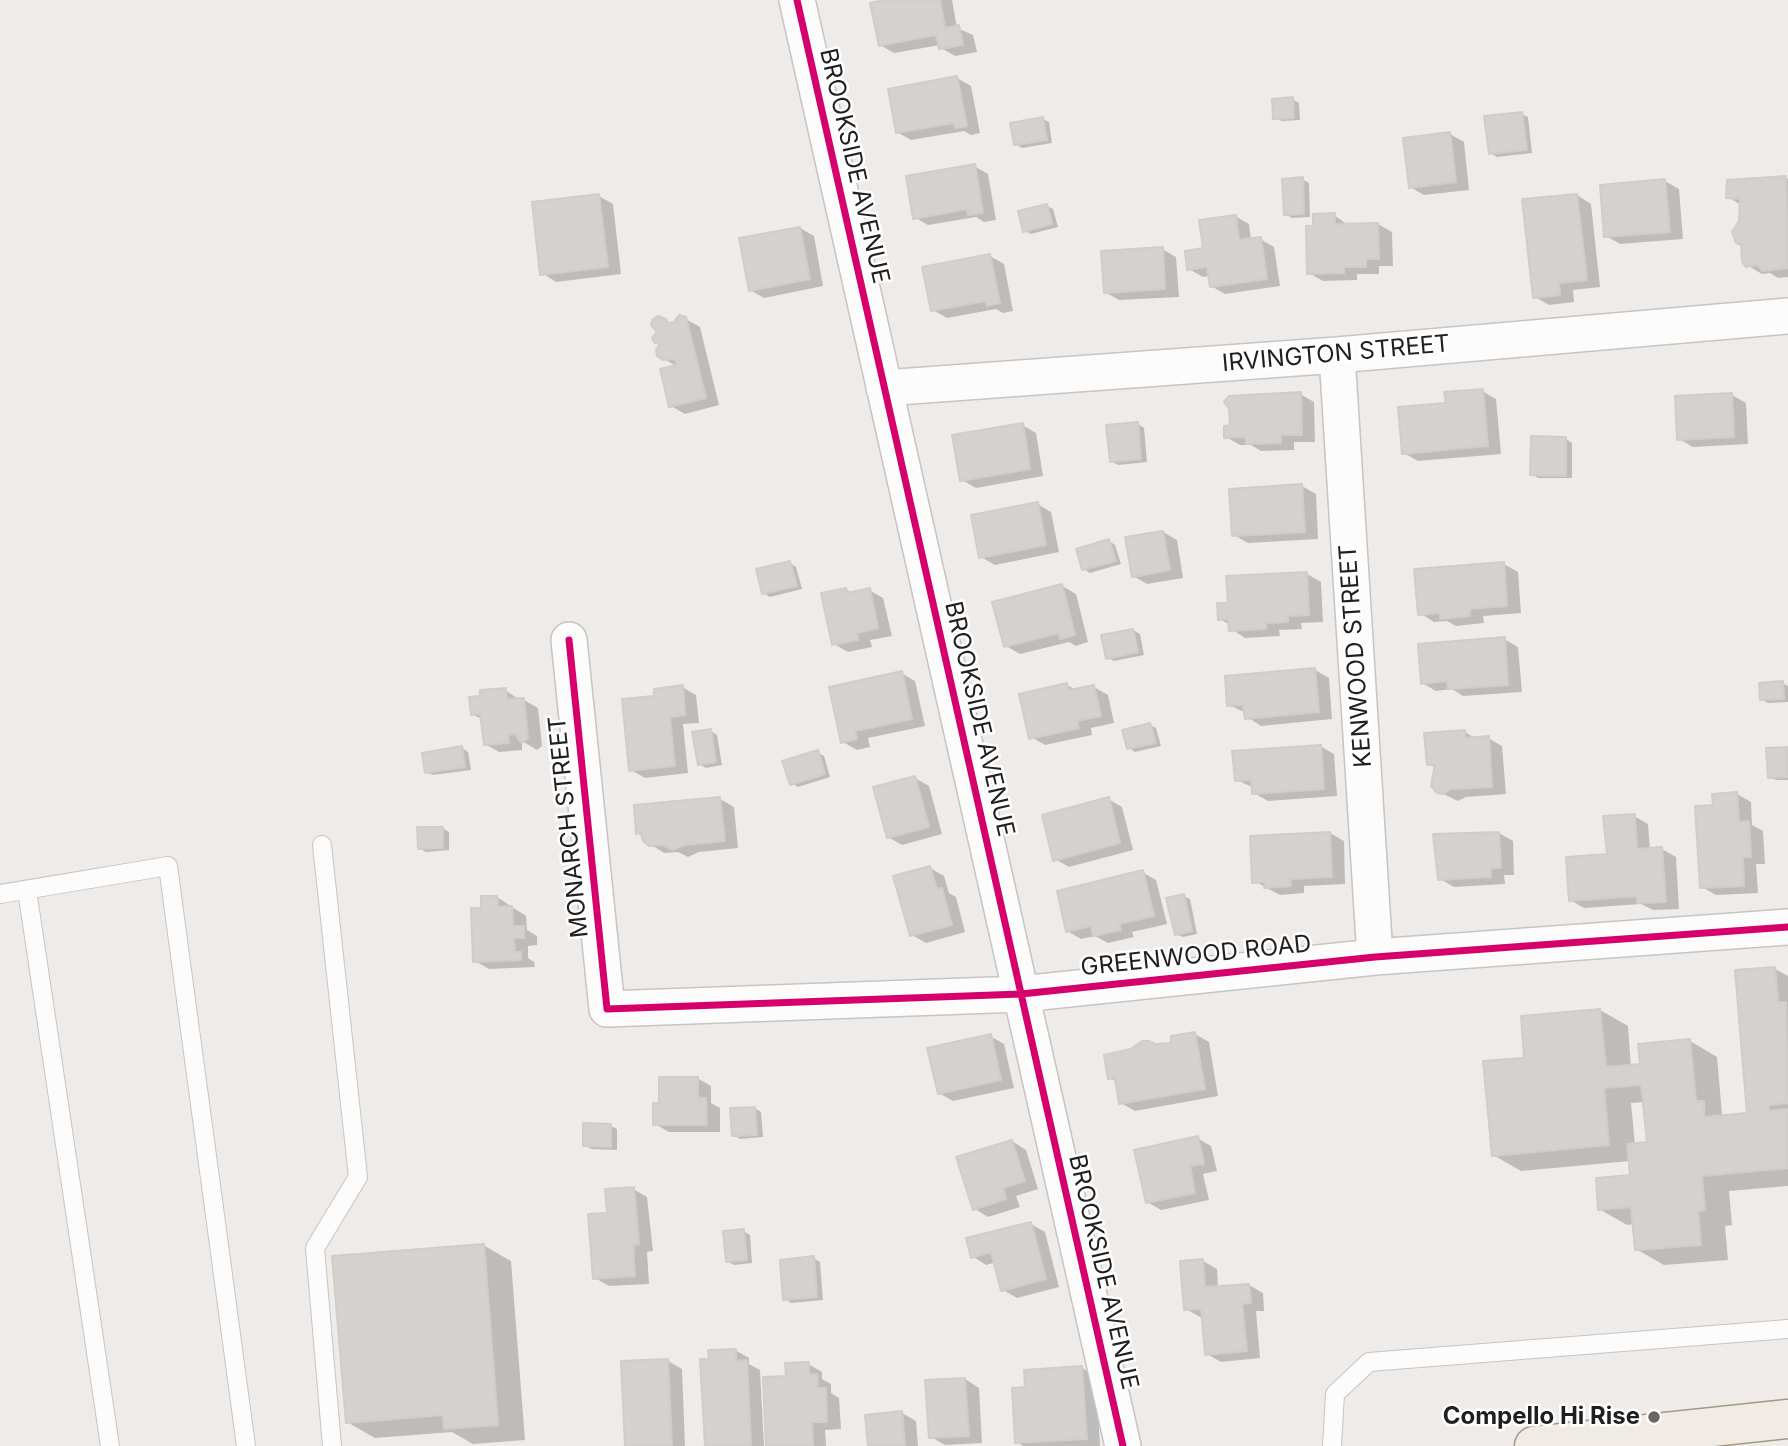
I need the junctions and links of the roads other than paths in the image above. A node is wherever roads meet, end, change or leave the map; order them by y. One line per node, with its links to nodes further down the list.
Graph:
1 (797, 0): 4 (street, BROOKSIDE AVENUE)
2 (1788, 316): 3 (street, IRVINGTON STREET)
3 (1337, 355): 4 (street, IRVINGTON STREET); 10 (street, KENWOOD STREET)
4 (884, 388): 11 (street, BROOKSIDE AVENUE)
5 (569, 640): 12 (street, MONARCH STREET)
6 (322, 845): 18 (lane)
7 (27, 890): 8 (lane); 16 (lane); 17 (lane)
8 (0, 894)
9 (1788, 927): 10 (street, GREENWOOD ROAD)
10 (1375, 957): 11 (street, GREENWOOD ROAD)
11 (1021, 994): 12 (street, GREENWOOD ROAD); 19 (street, BROOKSIDE AVENUE)
12 (607, 1009)
13 (1788, 1329): 20 (lane)
14 (1788, 1419): 15 (main road)
15 (1732, 1435): 21 (main road)
16 (110, 1446)
17 (246, 1446)
18 (332, 1446)
19 (1123, 1446)
20 (1332, 1446)
21 (1534, 1446)

